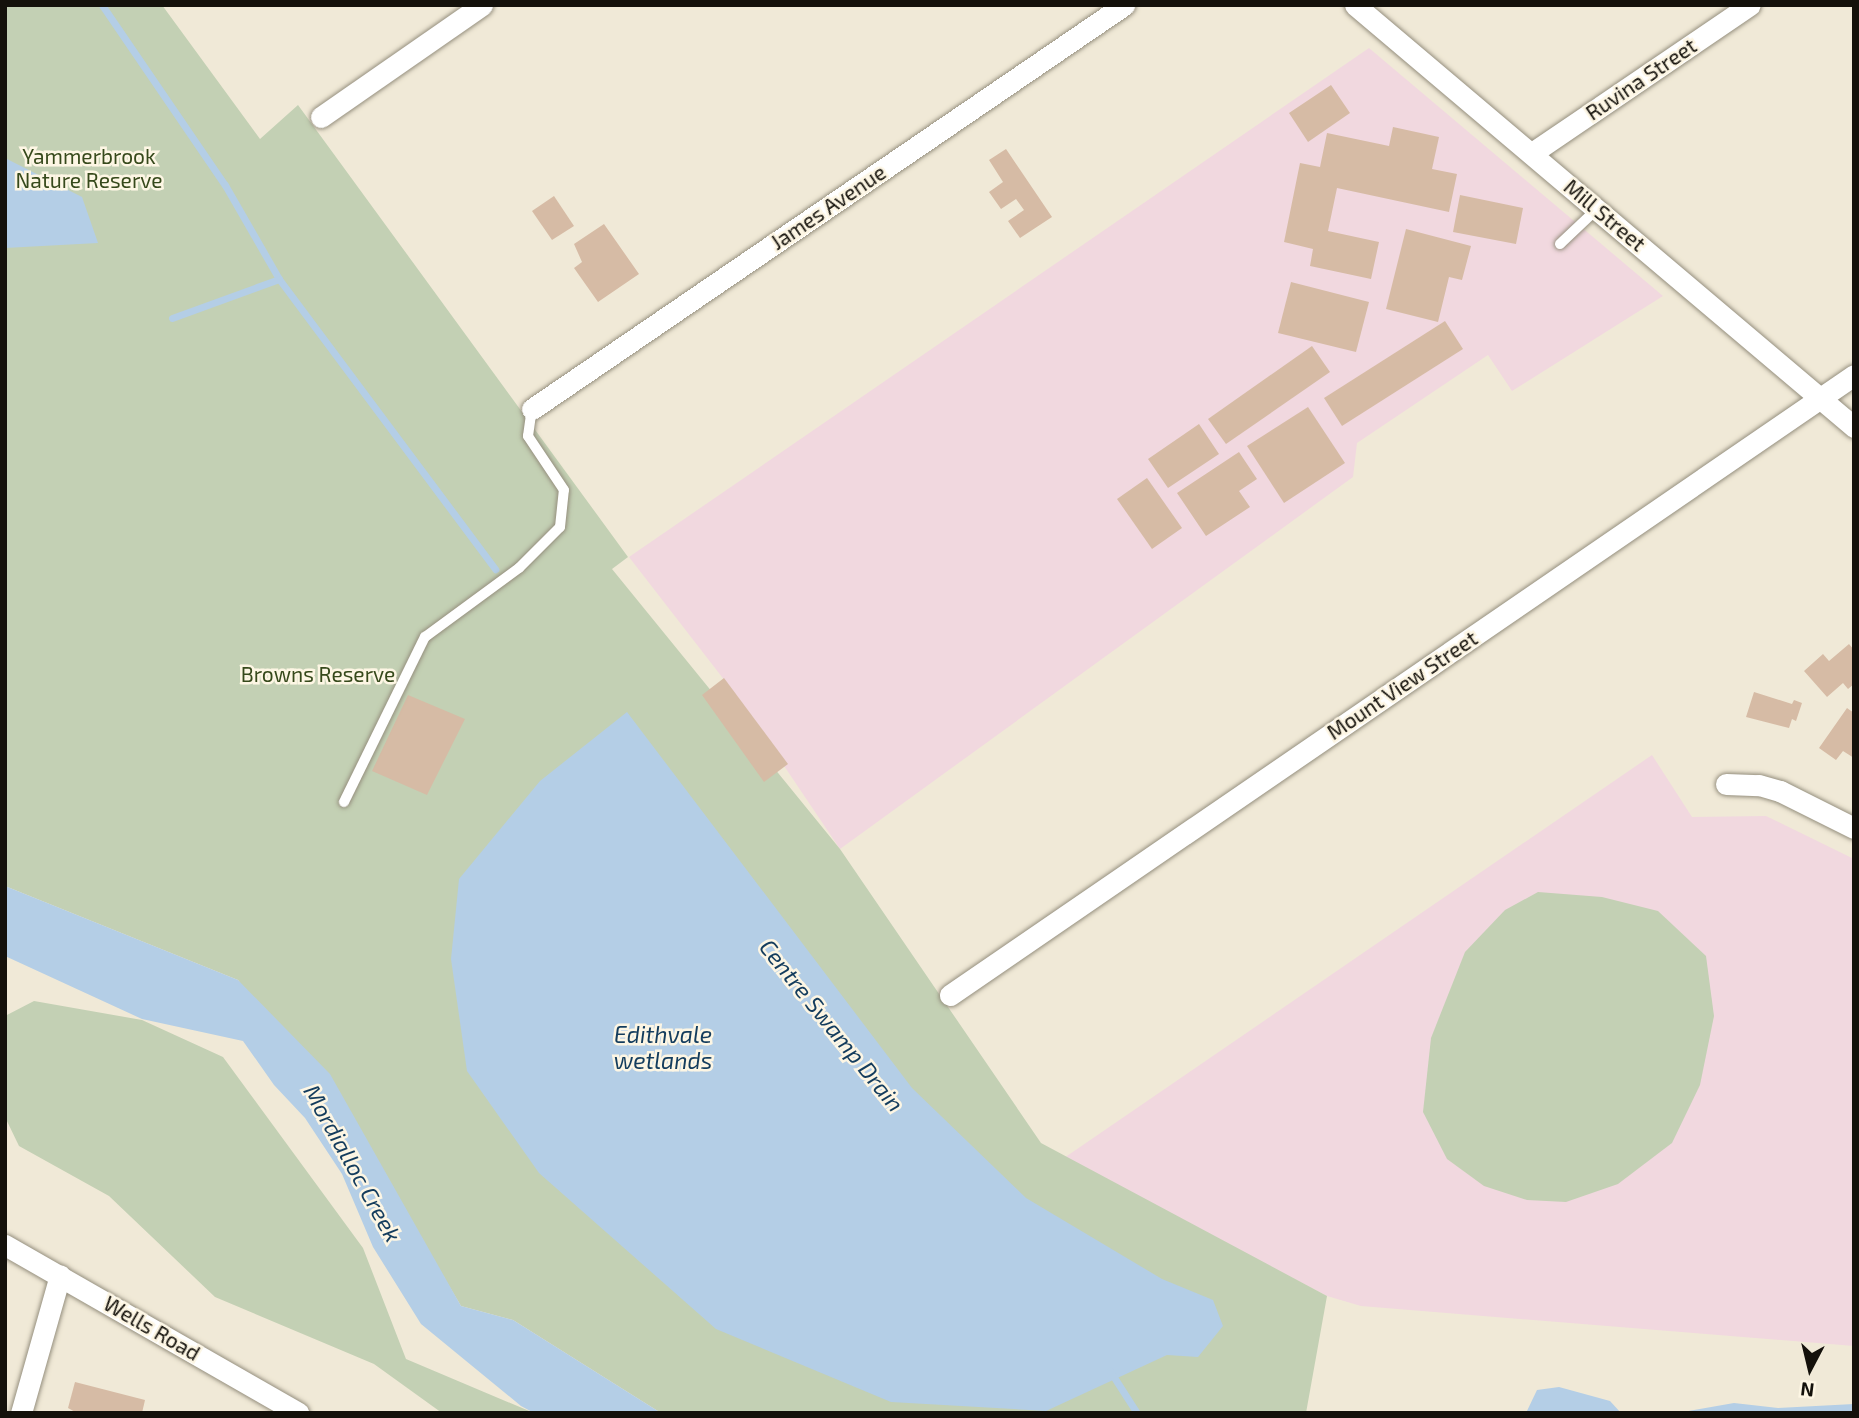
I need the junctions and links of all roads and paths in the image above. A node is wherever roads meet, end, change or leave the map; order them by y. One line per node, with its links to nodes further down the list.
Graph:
1 (482, 5): 5 (street)
2 (1124, 5): 11 (street, James Avenue)
3 (1355, 5): 6 (street, Mill Street)
4 (1751, 5): 6 (street, Ruvina Street)
5 (321, 117)
6 (1532, 153): 7 (street, Mill Street)
7 (1597, 209): 8 (lane); 10 (street, Mill Street)
8 (1560, 244)
9 (1854, 375): 10 (street, Mount View Street)
10 (1820, 398): 12 (street, Mill Street); 16 (street, Mount View Street)
11 (532, 409): 14 (lane)
12 (1854, 427)
13 (1726, 784): 15 (street)
14 (344, 802)
15 (1854, 828)
16 (950, 995)
17 (5, 1245): 18 (street, Wells Road)
18 (60, 1275): 19 (street); 20 (street, Wells Road)
19 (21, 1413)
20 (298, 1413)

